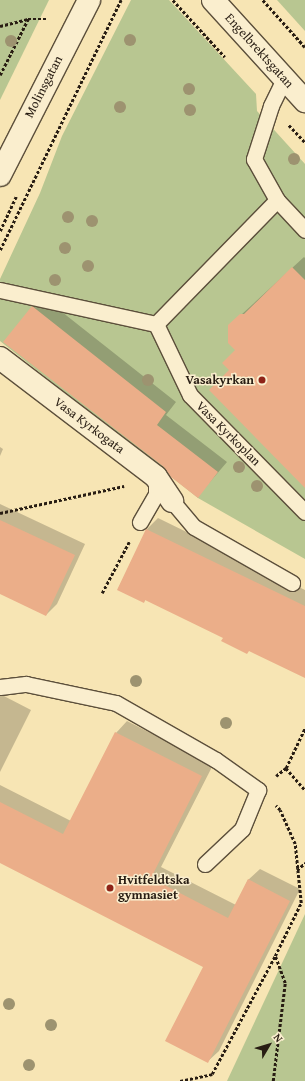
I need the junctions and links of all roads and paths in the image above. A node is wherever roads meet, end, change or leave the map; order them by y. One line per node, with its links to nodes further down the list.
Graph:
1 (89, 0): 12 (street, Molinsgatan)
2 (122, 0): 15 (path)
3 (213, 0): 10 (street, Engelbrektsgatan)
4 (262, 0): 8 (path)
5 (47, 19): 6 (path)
6 (28, 20): 7 (path); 9 (path)
7 (0, 26)
8 (305, 46)
9 (0, 75)
10 (284, 79): 11 (street, Engelbrektsgatan); 13 (lane)
11 (305, 101)
12 (0, 175)
13 (277, 200): 14 (lane); 17 (lane)
14 (305, 230)
15 (0, 250)
16 (0, 290): 17 (lane)
17 (156, 324): 20 (lane, Vasa Kyrkoplan)
18 (0, 358): 19 (street, Vasa Kyrkogata)
19 (161, 491): 21 (path); 22 (lane); 23 (lane)
20 (305, 512)
21 (0, 513)
22 (140, 522): 24 (path)
23 (292, 583)
24 (102, 593)
25 (0, 687): 28 (lane)
26 (305, 728): 27 (path)
27 (286, 768): 28 (path); 29 (path)
28 (258, 790): 31 (lane); 32 (path)
29 (305, 790)
30 (305, 863): 32 (path)
31 (205, 864)
32 (297, 870): 33 (path)
33 (275, 956): 34 (path); 35 (path)
34 (180, 1081)
35 (273, 1081)

